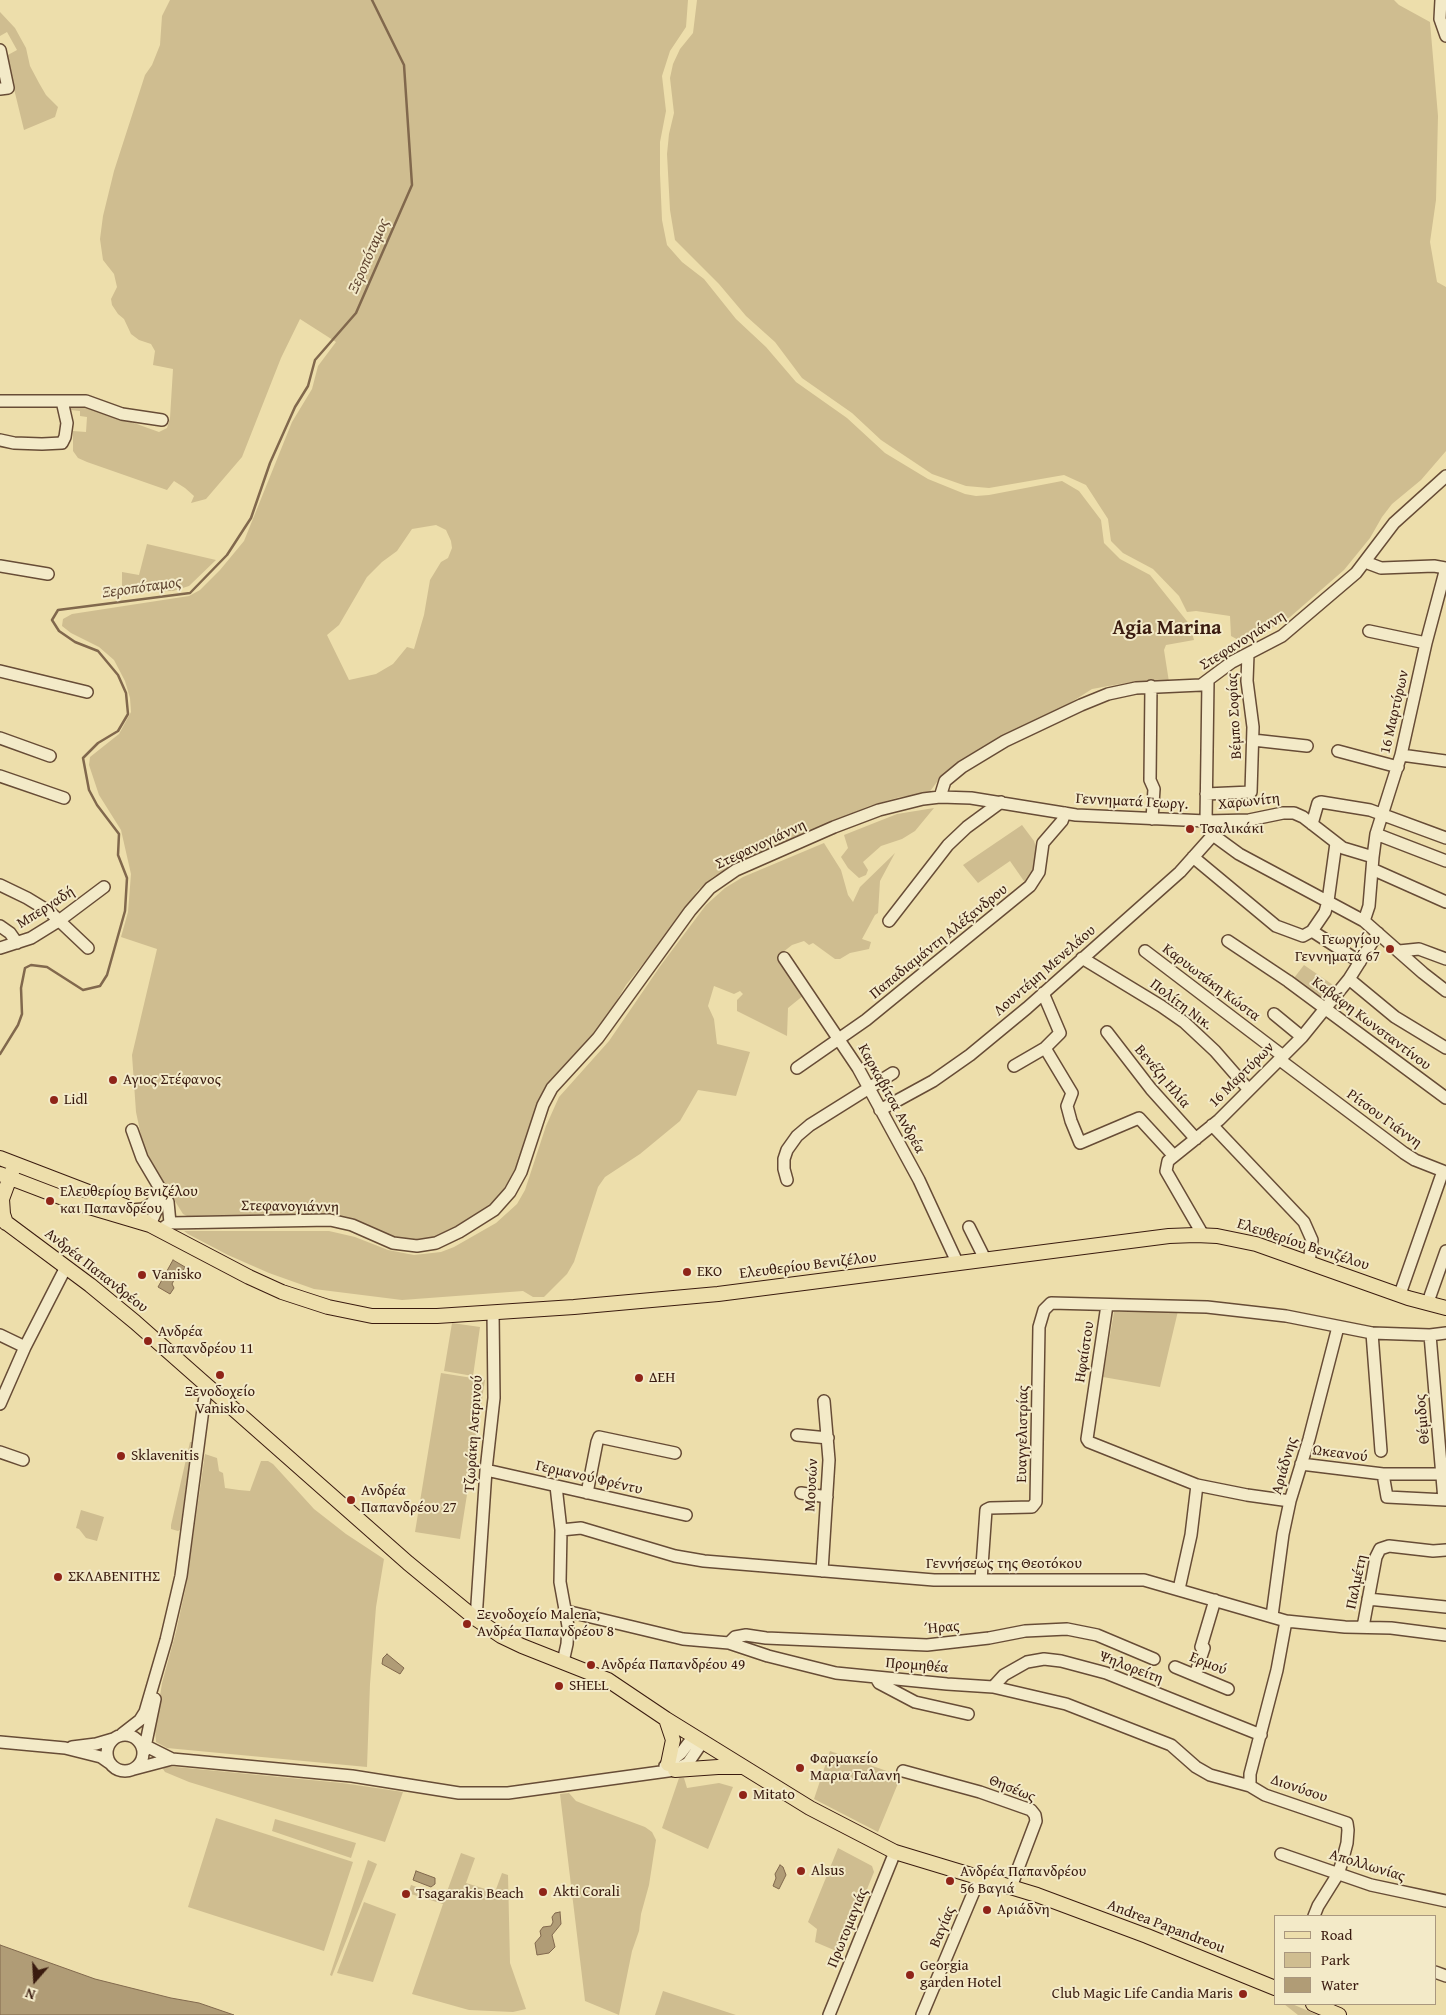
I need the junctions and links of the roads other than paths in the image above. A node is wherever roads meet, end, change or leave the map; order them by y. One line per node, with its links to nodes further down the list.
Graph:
1 (1440, 0): 2 (street)
2 (1446, 36)
3 (0, 51): 4 (street)
4 (4, 89)
5 (0, 401): 6 (street)
6 (62, 401): 7 (street); 8 (street)
7 (162, 420)
8 (0, 440)
9 (1446, 476): 10 (street, Στεφανογιάννη)
10 (1366, 562): 12 (street); 16 (street, Στεφανογιάννη)
11 (0, 566): 13 (street)
12 (1446, 568): 15 (street, 16 Μαρτύρων)
13 (48, 574)
14 (1369, 631): 15 (street)
15 (1426, 643): 25 (street, 16 Μαρτύρων)
16 (1248, 654): 18 (street, Στεφανογιάννη); 22 (street, Βέμπο Σοφίας)
17 (0, 671): 20 (street)
18 (1208, 681): 19 (street, Στεφανογιάννη); 30 (street)
19 (1151, 686): 31 (street, Στεφανογιάννη); 36 (street)
20 (87, 692)
21 (0, 738): 26 (street)
22 (1253, 740): 23 (street); 30 (street, Βέμπο Σοφίας)
23 (1307, 746)
24 (1338, 751): 28 (street)
25 (1401, 755): 27 (street); 28 (street, 16 Μαρτύρων)
26 (50, 756)
27 (1446, 761)
28 (1398, 767): 35 (street, 16 Μαρτύρων)
29 (0, 776): 32 (street)
30 (1206, 794): 37 (street)
31 (940, 797): 33 (street, Γεννηματά Γεωργ.); 96 (street, Στεφανογιάννη)
32 (64, 798)
33 (1001, 802): 34 (street, Γεννηματά Γεωργ.); 52 (street)
34 (1064, 813): 36 (street, Γεννηματά Γεωργ.); 74 (street, Παπαδιαμάντη Αλέξανδρου)
35 (1382, 814): 38 (street); 39 (street, 16 Μαρτύρων); 41 (street)
36 (1152, 820): 37 (street, Γεννηματά Γεωργ.)
37 (1206, 821): 38 (street, Χαρωνίτη); 40 (street, Γεννηματά Γεωργ.)
38 (1312, 824): 42 (street, Χαρωνίτη)
39 (1376, 834): 44 (street, 16 Μαρτύρων); 45 (street)
40 (1214, 835): 43 (street, Λουντέμη Μενελάου); 49 (street, Γεννηματά Γεωργ.)
41 (1446, 838)
42 (1336, 843): 44 (street, Χαρωνίτη); 49 (street)
43 (1194, 857): 55 (street); 64 (street, Λουντέμη Μενελάου)
44 (1373, 857): 46 (street, 16 Μαρτύρων)
45 (1446, 861)
46 (1372, 869): 50 (street); 53 (street, 16 Μαρτύρων)
47 (0, 886): 51 (street)
48 (104, 887): 51 (street, Μπεργαδή)
49 (1328, 901): 53 (street, Γεννηματά Γεωργ.); 55 (street)
50 (1446, 902)
51 (60, 920): 58 (street, Μπεργαδή); 60 (street)
52 (889, 920)
53 (1364, 921): 56 (street, Γεννηματά Γεωργ.)
54 (0, 926): 58 (street)
55 (1309, 933): 66 (street)
56 (1378, 933): 62 (street, Γεννηματά Γεωργ.); 66 (street, 16 Μαρτύρων)
57 (1228, 942): 70 (street, Καβάφη Κωνσταντίνου)
58 (17, 943): 59 (street, Μπεργαδή)
59 (0, 948)
60 (88, 948)
61 (1145, 951): 77 (street, Καρυωτάκη Κώστα)
62 (1399, 951): 65 (street); 68 (street, Γεννηματά Γεωργ.)
63 (784, 958): 74 (street, Καρκαβίτσα Ανδρέα)
64 (1082, 958): 69 (street, Λουντέμη Μενελάου); 82 (street, Πολίτη Νικ.)
65 (1446, 959)
66 (1360, 962): 67 (street, 16 Μαρτύρων)
67 (1350, 979): 70 (street, 16 Μαρτύρων); 76 (street)
68 (1446, 991)
69 (1043, 993): 75 (street); 84 (street, Λουντέμη Μενελάου)
70 (1325, 1009): 73 (street, 16 Μαρτύρων); 83 (street, Καβάφη Κωνσταντίνου)
71 (1274, 1014): 73 (street)
72 (1107, 1032): 87 (street, Βενέζη Ηλία)
73 (1302, 1037): 77 (street, 16 Μαρτύρων)
74 (839, 1039): 79 (street, Παπαδιαμάντη Αλέξανδρου); 81 (street, Καρκαβίτσα Ανδρέα)
75 (1045, 1048): 78 (street); 88 (street)
76 (1446, 1048)
77 (1281, 1058): 82 (street, 16 Μαρτύρων); 90 (street, Ρίτσου Γιάννη)
78 (1014, 1066)
79 (797, 1068)
80 (893, 1073): 81 (street)
81 (868, 1087): 84 (street, Καρκαβίτσα Ανδρέα); 91 (street)
82 (1249, 1090): 85 (street, 16 Μαρτύρων)
83 (1446, 1098)
84 (880, 1110): 101 (street, Καρκαβίτσα Ανδρέα)
85 (1212, 1126): 87 (street, 16 Μαρτύρων); 102 (street)
86 (132, 1130): 93 (street)
87 (1196, 1139): 88 (street, 16 Μαρτύρων)
88 (1174, 1156): 98 (street)
89 (5, 1167): 92 (main road); 94 (main road); 95 (main road)
90 (1444, 1172): 104 (street, Ρίτσου Γιάννη)
91 (788, 1180)
92 (29, 1186): 95 (main road); 96 (main road)
93 (161, 1190): 94 (street); 96 (street); 96 (street)
94 (131, 1210): 96 (main road)
95 (3, 1216): 103 (main road, Ανδρέα Παπανδρέου)
96 (160, 1226): 108 (main road, Ελευθερίου Βενιζέλου)
97 (970, 1227): 100 (street)
98 (1203, 1235): 100 (main road, Ελευθερίου Βενιζέλου); 102 (main road, Ελευθερίου Βενιζέλου)
99 (1446, 1250): 105 (street)
100 (985, 1259): 101 (main road, Ελευθερίου Βενιζέλου)
101 (957, 1262): 108 (main road, Ελευθερίου Βενιζέλου)
102 (1309, 1262): 104 (main road, Ελευθερίου Βενιζέλου)
103 (66, 1267): 114 (street); 115 (main road, Ανδρέα Παπανδρέου)
104 (1400, 1294): 105 (main road, Ελευθερίου Βενιζέλου)
105 (1428, 1302): 107 (main road, Ελευθερίου Βενιζέλου)
106 (1108, 1305): 109 (street, Ηφαίστου); 128 (street, Ηφαίστου); 139 (street, Ευαγγελιστρίας)
107 (1446, 1308)
108 (493, 1312): 125 (street, Τζωράκη Αστρινού)
109 (1338, 1327): 110 (street, Ηφαίστου); 124 (street, Αριάδνης)
110 (1372, 1333): 113 (street, Ηφαίστου); 120 (street)
111 (1446, 1333): 113 (street, Ηφαίστου)
112 (0, 1335): 114 (street)
113 (1430, 1335): 127 (street, Θέμιδος)
114 (25, 1347): 117 (street)
115 (210, 1388): 146 (main road, Ανδρέα Παπανδρέου); 156 (street)
116 (824, 1401): 119 (street, Μουσών)
117 (0, 1404)
118 (797, 1435): 119 (street)
119 (828, 1438): 132 (street, Μουσών)
120 (1381, 1451)
121 (0, 1452): 123 (street)
122 (675, 1453): 130 (street)
123 (23, 1460)
124 (1301, 1464): 126 (street, Ωκεανού); 134 (street, Αριάδνης)
125 (486, 1470): 129 (street, Γερμανού Φρέντυ); 146 (street, Τζωράκη Αστρινού)
126 (1383, 1474): 127 (street); 133 (street, Ωκεανού)
127 (1442, 1474): 133 (street, Θέμιδος)
128 (1197, 1485): 134 (street, Ηφαίστου); 140 (street)
129 (556, 1486): 130 (street, Γερμανού Φρέντυ); 136 (street)
130 (587, 1493): 135 (street, Γερμανού Φρέντυ)
131 (801, 1493): 132 (street)
132 (827, 1498): 138 (street, Μουσών)
133 (1445, 1500)
134 (1290, 1501): 145 (street, Αριάδνης)
135 (686, 1515)
136 (561, 1530): 138 (street, Γεννήσεως της Θεοτόκου); 144 (street)
137 (1446, 1550): 141 (street, Παλμέτη)
138 (822, 1571): 139 (street, Γεννήσεως της Θεοτόκου)
139 (981, 1580): 140 (street, Γεννήσεως της Θεοτόκου)
140 (1179, 1589): 142 (street, Γεννήσεως της Θεοτόκου)
141 (1368, 1598): 143 (street); 148 (street, Παλμέτη)
142 (1215, 1600): 145 (street, Γεννήσεως της Θεοτόκου); 154 (street)
143 (1446, 1607)
144 (566, 1611): 150 (street, Προμηθέα); 152 (street)
145 (1272, 1616): 147 (street, Γεννήσεως της Θεοτόκου)
146 (476, 1619): 152 (main road, Ανδρέα Παπανδρέου)
147 (1286, 1621): 148 (street, Γεννήσεως της Θεοτόκου); 161 (street, Διονύσου)
148 (1363, 1627): 149 (street, Γεννήσεως της Θεοτόκου)
149 (1446, 1635)
150 (729, 1644): 151 (street, Ήρας); 155 (street, Προμηθέα)
151 (1154, 1659)
152 (563, 1662): 160 (main road, Ανδρέα Παπανδρέου)
153 (1175, 1667): 154 (street, Ερμού)
154 (1195, 1675): 158 (street, Ερμού)
155 (876, 1678): 157 (street, Προμηθέα); 159 (street)
156 (154, 1685): 162 (street); 165 (street)
157 (993, 1687): 161 (street, Ψηλορείτη); 173 (street, Προμηθέα)
158 (1228, 1689)
159 (968, 1714)
160 (666, 1719): 163 (main road, Ανδρέα Παπανδρέου); 169 (main road)
161 (1262, 1735): 173 (street, Διονύσου)
162 (117, 1737): 165 (street); 166 (street); 168 (street)
163 (698, 1739): 169 (street); 170 (main road)
164 (0, 1742): 166 (street)
165 (144, 1747): 167 (street); 171 (street)
166 (66, 1748): 168 (street)
167 (172, 1759): 169 (street); 171 (street)
168 (111, 1764): 171 (street)
169 (671, 1767): 170 (main road)
170 (744, 1768): 174 (main road, Andrea Papandreou)
171 (134, 1769)
172 (904, 1771): 178 (street, Θησέως)
173 (1250, 1786): 176 (street, Διονύσου)
174 (895, 1852): 177 (main road, Andrea Papandreou); 183 (street, Πρωτομαγιάς)
175 (1281, 1854): 176 (street, Απολλωνίας)
176 (1338, 1874): 179 (street, Απολλωνίας); 180 (street, Διονύσου)
177 (980, 1878): 178 (main road, Andrea Papandreou); 184 (street, Βαγίας)
178 (1011, 1887): 181 (main road, Andrea Papandreou)
179 (1446, 1901)
180 (1314, 1915)
181 (1274, 1988)
182 (1314, 2005): 185 (main road)
183 (829, 2015)
184 (922, 2015)
185 (1339, 2015)

